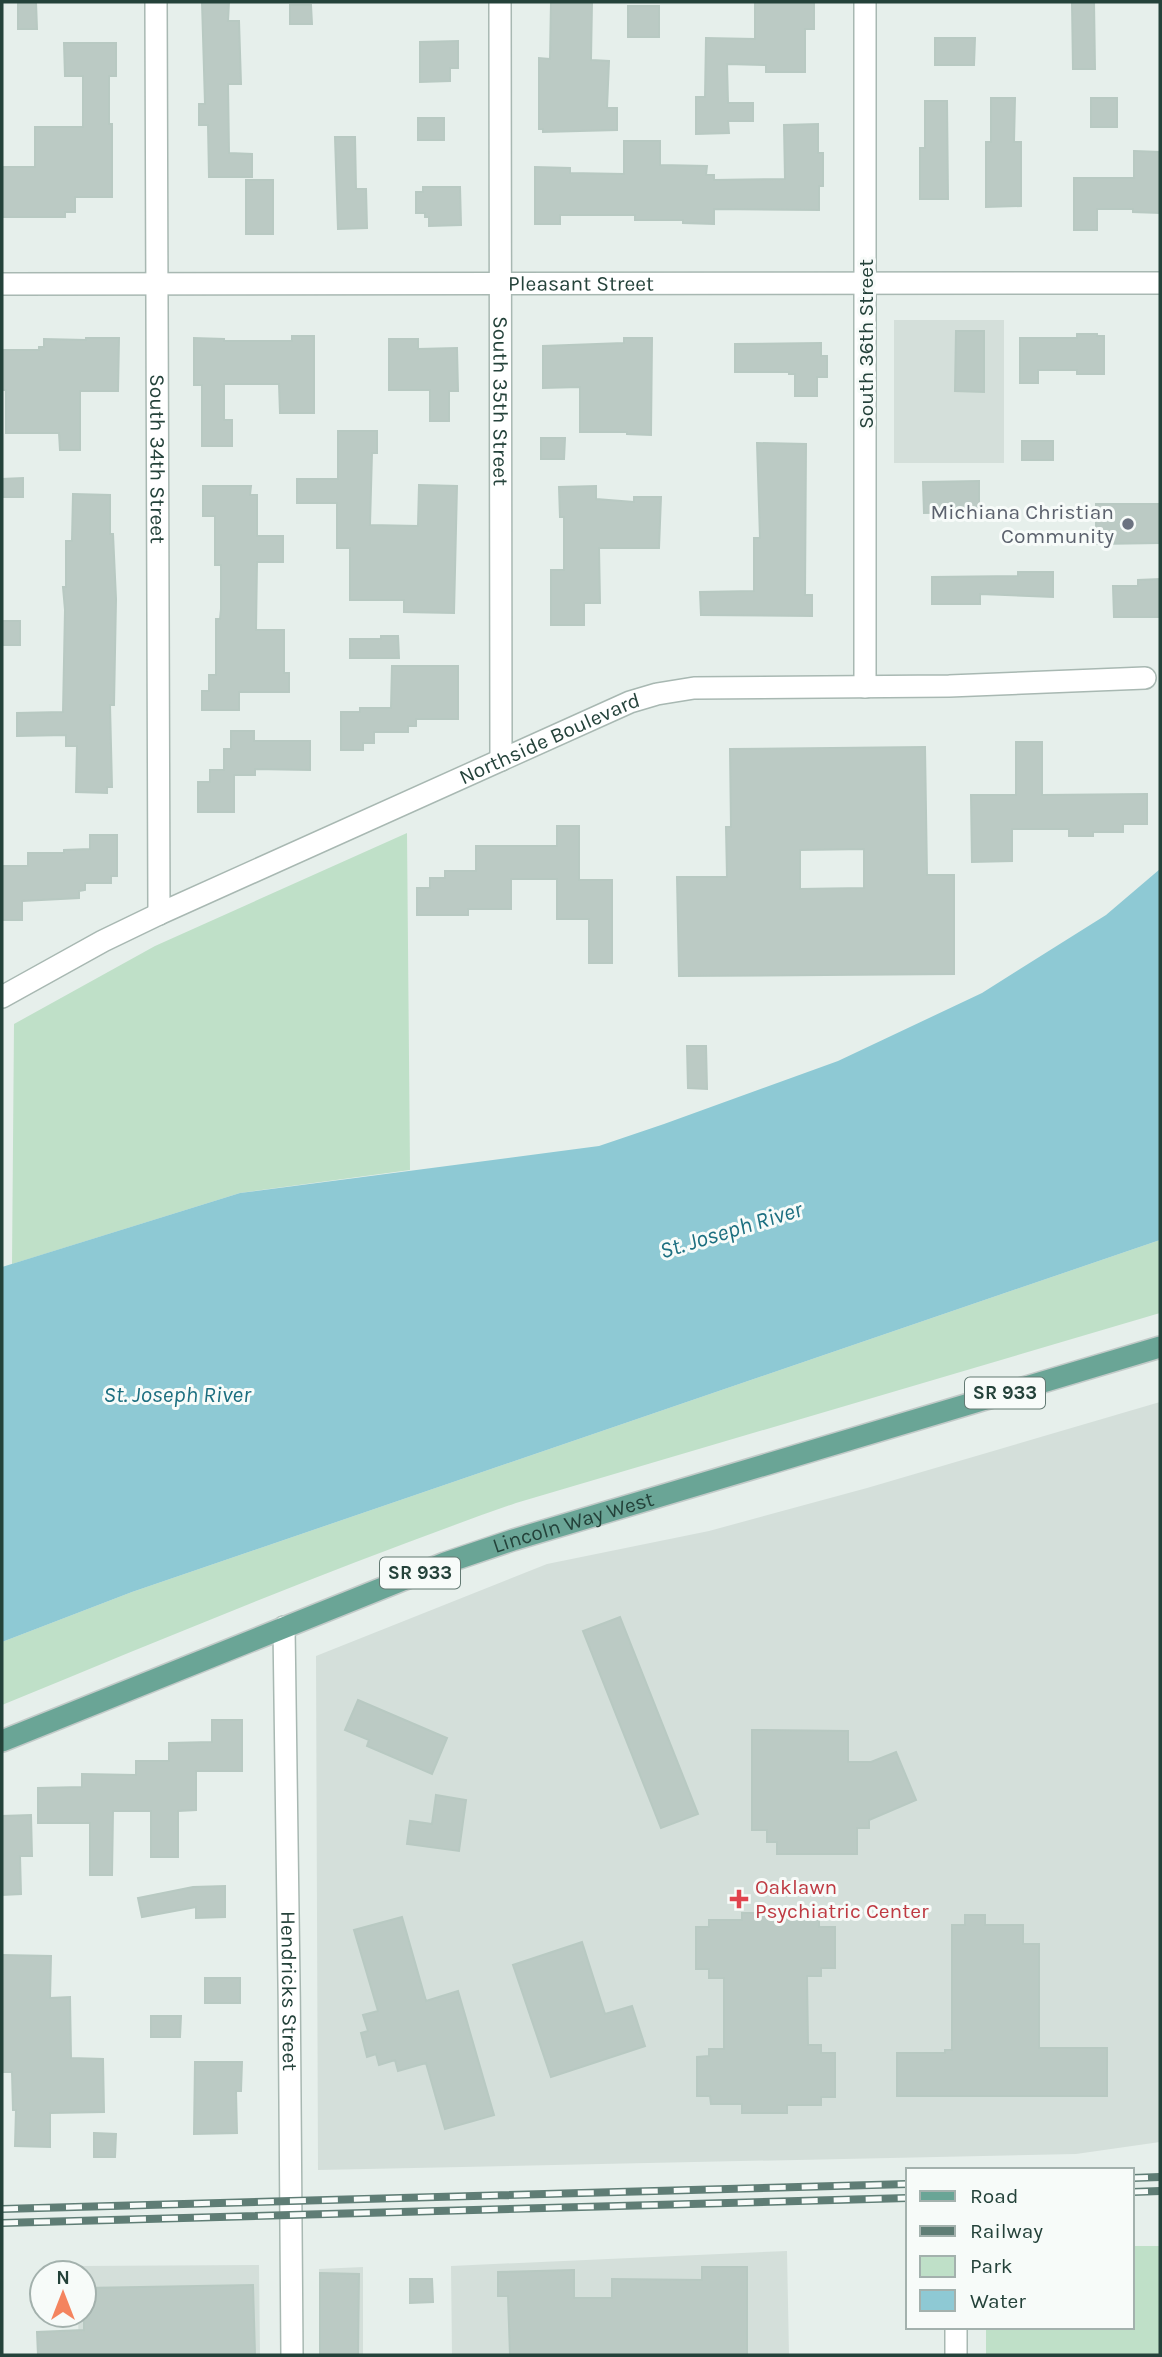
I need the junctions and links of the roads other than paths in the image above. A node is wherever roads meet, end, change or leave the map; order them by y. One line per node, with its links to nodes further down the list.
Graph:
1 (156, 2): 8 (street, South 34th Street)
2 (500, 2): 6 (street, South 35th Street)
3 (865, 2): 7 (street, South 36th Street)
4 (1160, 283): 7 (street, Pleasant Street)
5 (2, 284): 8 (street, Pleasant Street)
6 (501, 284): 7 (street, Pleasant Street); 8 (street, Pleasant Street); 11 (street, South 35th Street)
7 (865, 284): 10 (street, South 36th Street)
8 (157, 285): 12 (street, South 34th Street)
9 (1145, 678): 10 (street, Northside Boulevard)
10 (866, 687): 11 (street, Northside Boulevard)
11 (501, 760): 12 (street, Northside Boulevard)
12 (159, 914): 13 (street, Northside Boulevard)
13 (2, 996)
14 (1160, 1347): 15 (main road, Lincoln Way West / SR 933)
15 (284, 1627): 16 (main road, Lincoln Way West / SR 933); 18 (street, Hendricks Street)
16 (2, 1741)
17 (956, 2329): 19 (street)
18 (292, 2355)
19 (956, 2355)

